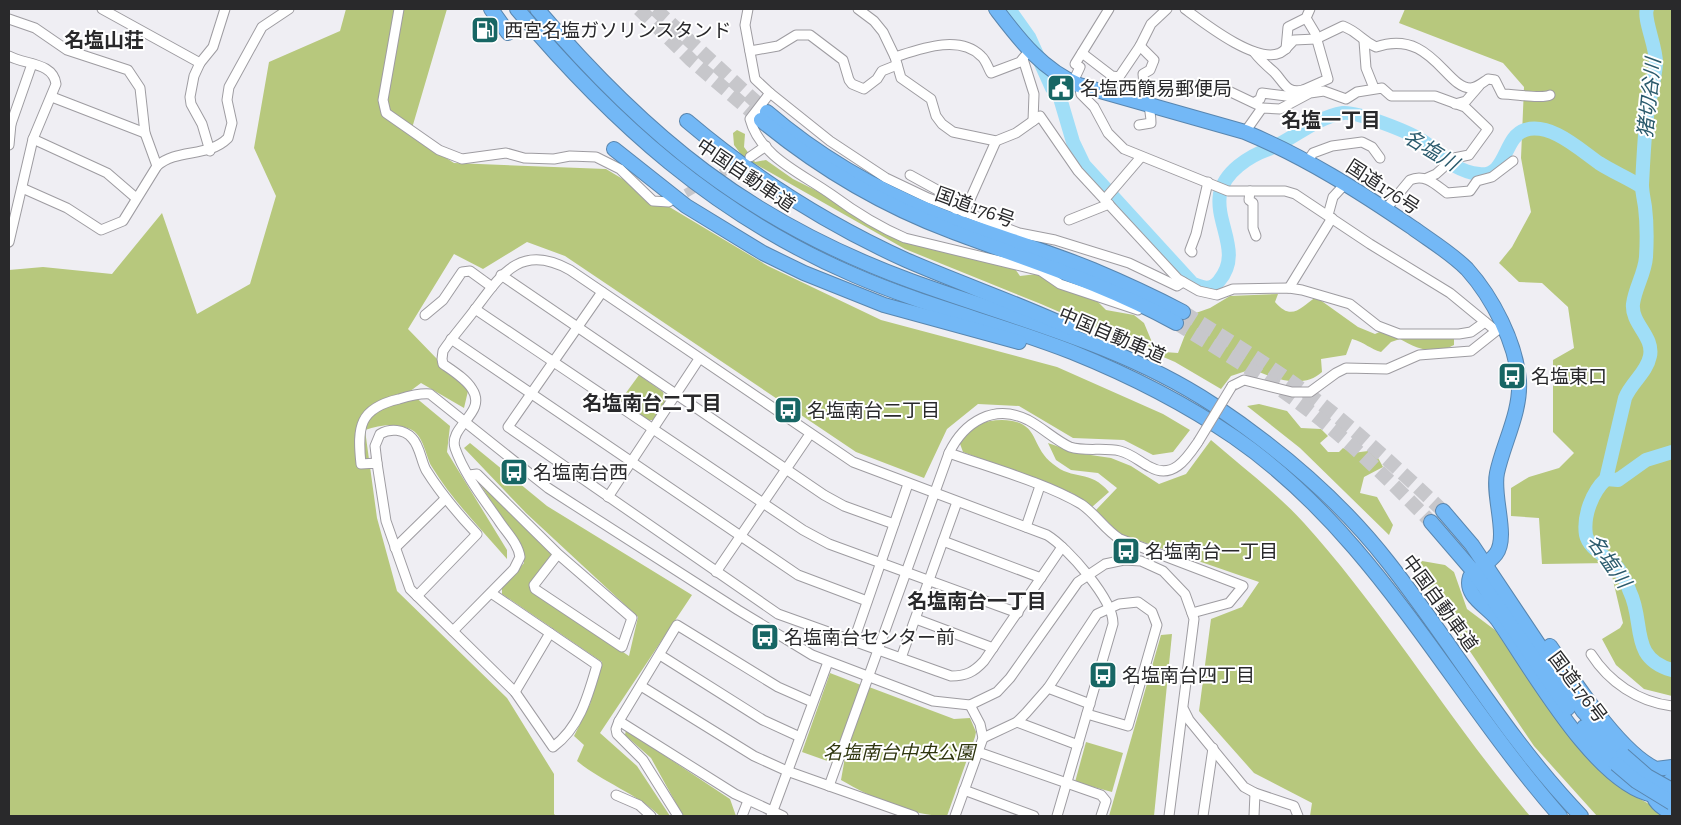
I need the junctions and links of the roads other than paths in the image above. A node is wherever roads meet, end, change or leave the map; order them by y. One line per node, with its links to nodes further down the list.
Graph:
1 (102, 9): 28 (street)
2 (225, 9): 28 (street)
3 (289, 9): 53 (street)
4 (400, 9): 67 (street)
5 (491, 9): 17 (highway)
6 (517, 9): 90 (highway, 中国自動車道)
7 (537, 9): 93 (highway, 中国自動車道)
8 (748, 9): 23 (street)
9 (858, 9): 27 (street)
10 (996, 9): 25 (highway, 国道176号)
11 (1109, 9): 24 (street)
12 (1167, 9): 20 (street)
13 (1185, 9): 21 (street)
14 (1310, 9): 15 (street)
15 (1306, 18): 18 (street); 22 (street)
16 (9, 19): 47 (street)
17 (508, 33)
18 (1316, 39): 19 (street); 22 (street); 34 (street)
19 (1364, 42): 32 (street); 33 (street)
20 (1140, 46): 24 (street); 39 (street)
21 (1252, 50): 22 (street); 34 (street)
22 (1286, 50)
23 (750, 51): 27 (street); 35 (street)
24 (1082, 53): 30 (street)
25 (1026, 55): 27 (street); 30 (highway, 国道176号); 43 (street)
26 (9, 56): 29 (street)
27 (896, 61): 49 (street)
28 (200, 62): 53 (street)
29 (32, 64): 37 (street); 44 (street)
30 (1076, 83): 39 (highway, 国道176号); 55 (street)
31 (1186, 86): 40 (street)
32 (1479, 86): 36 (street); 38 (street)
33 (1374, 88): 38 (street); 40 (street)
34 (1303, 90): 40 (street)
35 (770, 93): 51 (street); 70 (street)
36 (1550, 95)
37 (52, 97): 47 (street); 48 (street)
38 (1454, 104): 61 (street)
39 (1151, 105): 45 (street); 46 (highway, 国道176号)
40 (1258, 105): 46 (street)
41 (764, 116): 83 (highway, 国道176号)
42 (686, 121): 93 (highway)
43 (1033, 121): 49 (street); 68 (street)
44 (10, 125): 50 (street)
45 (1139, 125)
46 (1245, 132): 57 (highway, 国道176号)
47 (145, 133): 59 (street)
48 (33, 139): 64 (street); 66 (street)
49 (996, 141): 70 (street)
50 (9, 145)
51 (766, 146): 54 (street); 83 (street)
52 (614, 150): 90 (highway)
53 (210, 151): 59 (street)
54 (750, 157)
55 (1142, 157): 62 (street); 68 (street)
56 (1380, 158): 57 (street)
57 (1307, 162): 63 (highway, 国道176号)
58 (1513, 162): 61 (street)
59 (157, 166): 66 (street)
60 (910, 174): 70 (street)
61 (1428, 178): 69 (street)
62 (1212, 184): 65 (street); 75 (street)
63 (1345, 184): 69 (highway, 国道176号); 71 (street)
64 (22, 188): 66 (street); 74 (street)
65 (1250, 191): 71 (street); 73 (street)
66 (136, 198)
67 (669, 202)
68 (1107, 202): 72 (street); 77 (street)
69 (1385, 210): 86 (highway, 国道176号)
70 (960, 212): 77 (street)
71 (1330, 217): 79 (street); 84 (street)
72 (1069, 220)
73 (1256, 236)
74 (9, 242)
75 (1192, 252)
76 (501, 275): 78 (street); 80 (street); 85 (street)
77 (1183, 282): 79 (street)
78 (492, 287): 81 (street); 82 (street)
79 (1289, 288): 84 (street)
80 (602, 292): 85 (street); 88 (street)
81 (475, 309): 87 (street); 89 (street)
82 (425, 316)
83 (1177, 321)
84 (1485, 322): 86 (street)
85 (577, 327): 89 (street); 92 (street)
86 (1499, 328): 97 (street, bridge); 119 (highway, 国道176号)
87 (451, 339): 91 (street); 94 (street)
88 (699, 359): 92 (street); 96 (street)
89 (553, 362): 91 (street); 95 (street)
90 (1118, 372): 186 (highway, 中国自動車道)
91 (531, 394): 98 (street); 105 (street)
92 (676, 395): 95 (street); 100 (street)
93 (1207, 401): 187 (highway, 中国自動車道)
94 (466, 422): 99 (street); 101 (street); 140 (street)
95 (653, 430): 98 (street); 108 (street)
96 (810, 434): 100 (street); 102 (street)
97 (949, 452): 103 (street); 104 (street)
98 (631, 462): 105 (street); 113 (street)
99 (378, 463): 106 (street); 116 (street)
100 (785, 470): 108 (street); 111 (street)
101 (469, 475): 117 (street); 125 (street)
102 (908, 484): 104 (street); 111 (street)
103 (1040, 486): 112 (street); 130 (street)
104 (934, 494): 107 (street); 121 (street)
105 (608, 496): 120 (street)
106 (445, 499): 116 (street); 126 (street)
107 (957, 502): 112 (street); 114 (street)
108 (762, 504): 113 (street); 118 (street)
109 (1443, 511): 119 (highway, 国道176号)
110 (1431, 522): 119 (highway, 国道176号)
111 (894, 524): 118 (street)
112 (1026, 527): 115 (street)
113 (740, 536): 120 (street); 127 (street)
114 (943, 541): 123 (street); 124 (street)
115 (1062, 547): 122 (street); 123 (street)
116 (395, 548): 126 (street)
117 (558, 554): 117 (street)
118 (880, 563): 121 (street); 127 (street)
119 (1480, 568): 158 (highway, 国道176号); 159 (highway); 168 (highway)
120 (716, 572): 134 (street)
121 (905, 572): 124 (street); 136 (street)
122 (1086, 575): 128 (street); 130 (street); 147 (street)
123 (1042, 578): 129 (street)
124 (929, 581): 129 (street); 131 (street)
125 (491, 593): 132 (street); 133 (street)
126 (417, 596): 132 (street)
127 (867, 602): 134 (street)
128 (1109, 608): 143 (street); 146 (street); 150 (street)
129 (1018, 613): 135 (street)
130 (1192, 613): 149 (street)
131 (916, 619): 135 (street); 139 (street)
132 (453, 631): 144 (street)
133 (550, 633): 144 (street); 144 (street)
134 (854, 640): 136 (street)
135 (993, 648): 139 (street)
136 (877, 650): 139 (street); 141 (street)
137 (1591, 654): 148 (street)
138 (660, 655): 142 (street); 145 (street); 153 (street)
139 (901, 658)
140 (828, 662): 141 (street); 145 (street)
141 (867, 677): 147 (street); 163 (street)
142 (641, 686): 151 (street); 160 (street)
143 (1048, 688): 146 (street); 152 (street)
144 (515, 692)
145 (812, 702): 153 (street)
146 (1090, 704): 150 (street)
147 (970, 705): 154 (street)
148 (1672, 706)
149 (1184, 710): 156 (street); 182 (street)
150 (1087, 714): 155 (street)
151 (619, 721): 169 (street); 174 (street)
152 (1017, 722): 154 (street); 155 (street)
153 (800, 736): 160 (street)
154 (983, 738): 157 (street)
155 (1078, 744): 162 (street)
156 (1213, 748): 166 (street); 183 (street)
157 (978, 752): 162 (street); 164 (street)
158 (1619, 759): 165 (highway, 国道176号, bridge); 170 (highway, 国道176号, bridge)
159 (1672, 768): 168 (highway)
160 (787, 771): 163 (street); 172 (street)
161 (1672, 779): 168 (highway)
162 (1067, 784): 180 (street); 181 (street)
163 (828, 786): 177 (street)
164 (964, 790): 178 (street); 179 (street)
165 (1672, 790)
166 (1255, 793): 184 (street); 185 (street)
167 (616, 795): 173 (street)
168 (1653, 795): 171 (highway)
169 (748, 800): 172 (street); 175 (street)
170 (1672, 803)
171 (1672, 813)
172 (772, 814): 176 (street)
173 (651, 816)
174 (678, 816)
175 (742, 816)
176 (783, 816)
177 (913, 816)
178 (955, 816)
179 (1034, 816)
180 (1057, 816)
181 (1101, 816)
182 (1170, 816)
183 (1203, 816)
184 (1254, 816)
185 (1298, 816)
186 (1560, 816)
187 (1581, 816)

